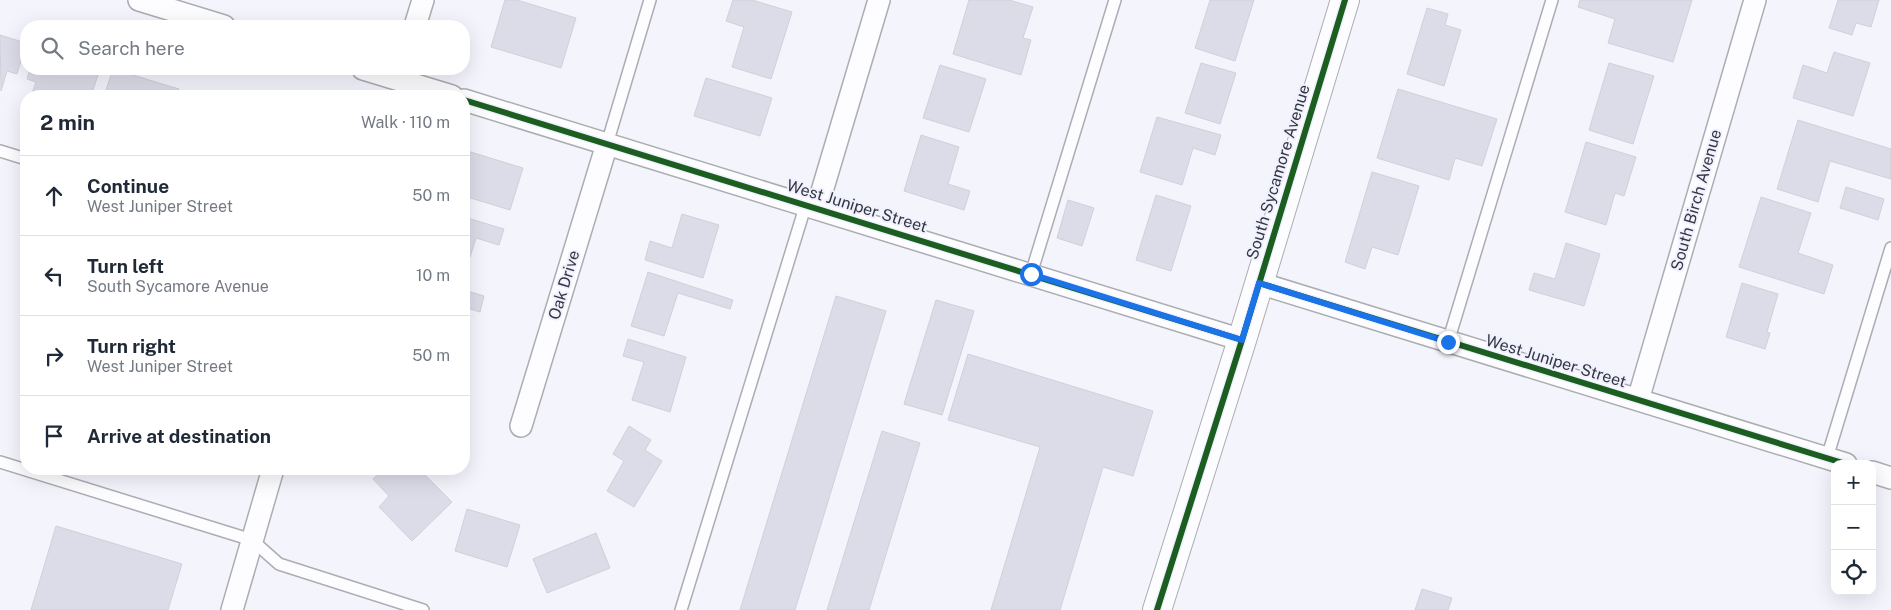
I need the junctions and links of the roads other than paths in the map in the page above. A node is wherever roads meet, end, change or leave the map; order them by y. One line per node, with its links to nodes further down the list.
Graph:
1 (139, 0): 9 (street)
2 (422, 0): 10 (street)
3 (650, 0): 15 (lane)
4 (879, 0): 18 (street)
5 (1115, 0): 20 (lane)
6 (1346, 0): 21 (street, South Sycamore Avenue)
7 (1552, 0): 23 (lane)
8 (1755, 0): 24 (street, South Birch Avenue)
9 (204, 20)
10 (417, 20)
11 (379, 75): 12 (street)
12 (398, 82): 13 (street)
13 (429, 90)
14 (470, 102): 15 (street, West Juniper Street)
15 (607, 144): 18 (street, West Juniper Street); 25 (street, Oak Drive)
16 (0, 151): 17 (lane)
17 (20, 158)
18 (812, 206): 20 (street, West Juniper Street); 37 (lane)
19 (1891, 248): 27 (lane)
20 (1031, 274): 22 (street, West Juniper Street)
21 (1259, 283): 22 (street, South Sycamore Avenue); 23 (street, West Juniper Street)
22 (1242, 340): 38 (street, South Sycamore Avenue)
23 (1448, 342): 24 (street, West Juniper Street)
24 (1638, 400): 26 (street, West Juniper Street)
25 (521, 426)
26 (1833, 460)
27 (1836, 460)
28 (0, 462): 29 (lane)
29 (20, 468)
30 (1876, 473): 33 (street)
31 (42, 475): 34 (lane)
32 (271, 475): 34 (street)
33 (1891, 478)
34 (252, 540): 35 (street); 36 (lane)
35 (232, 610)
36 (423, 610)
37 (681, 610)
38 (1157, 610)

